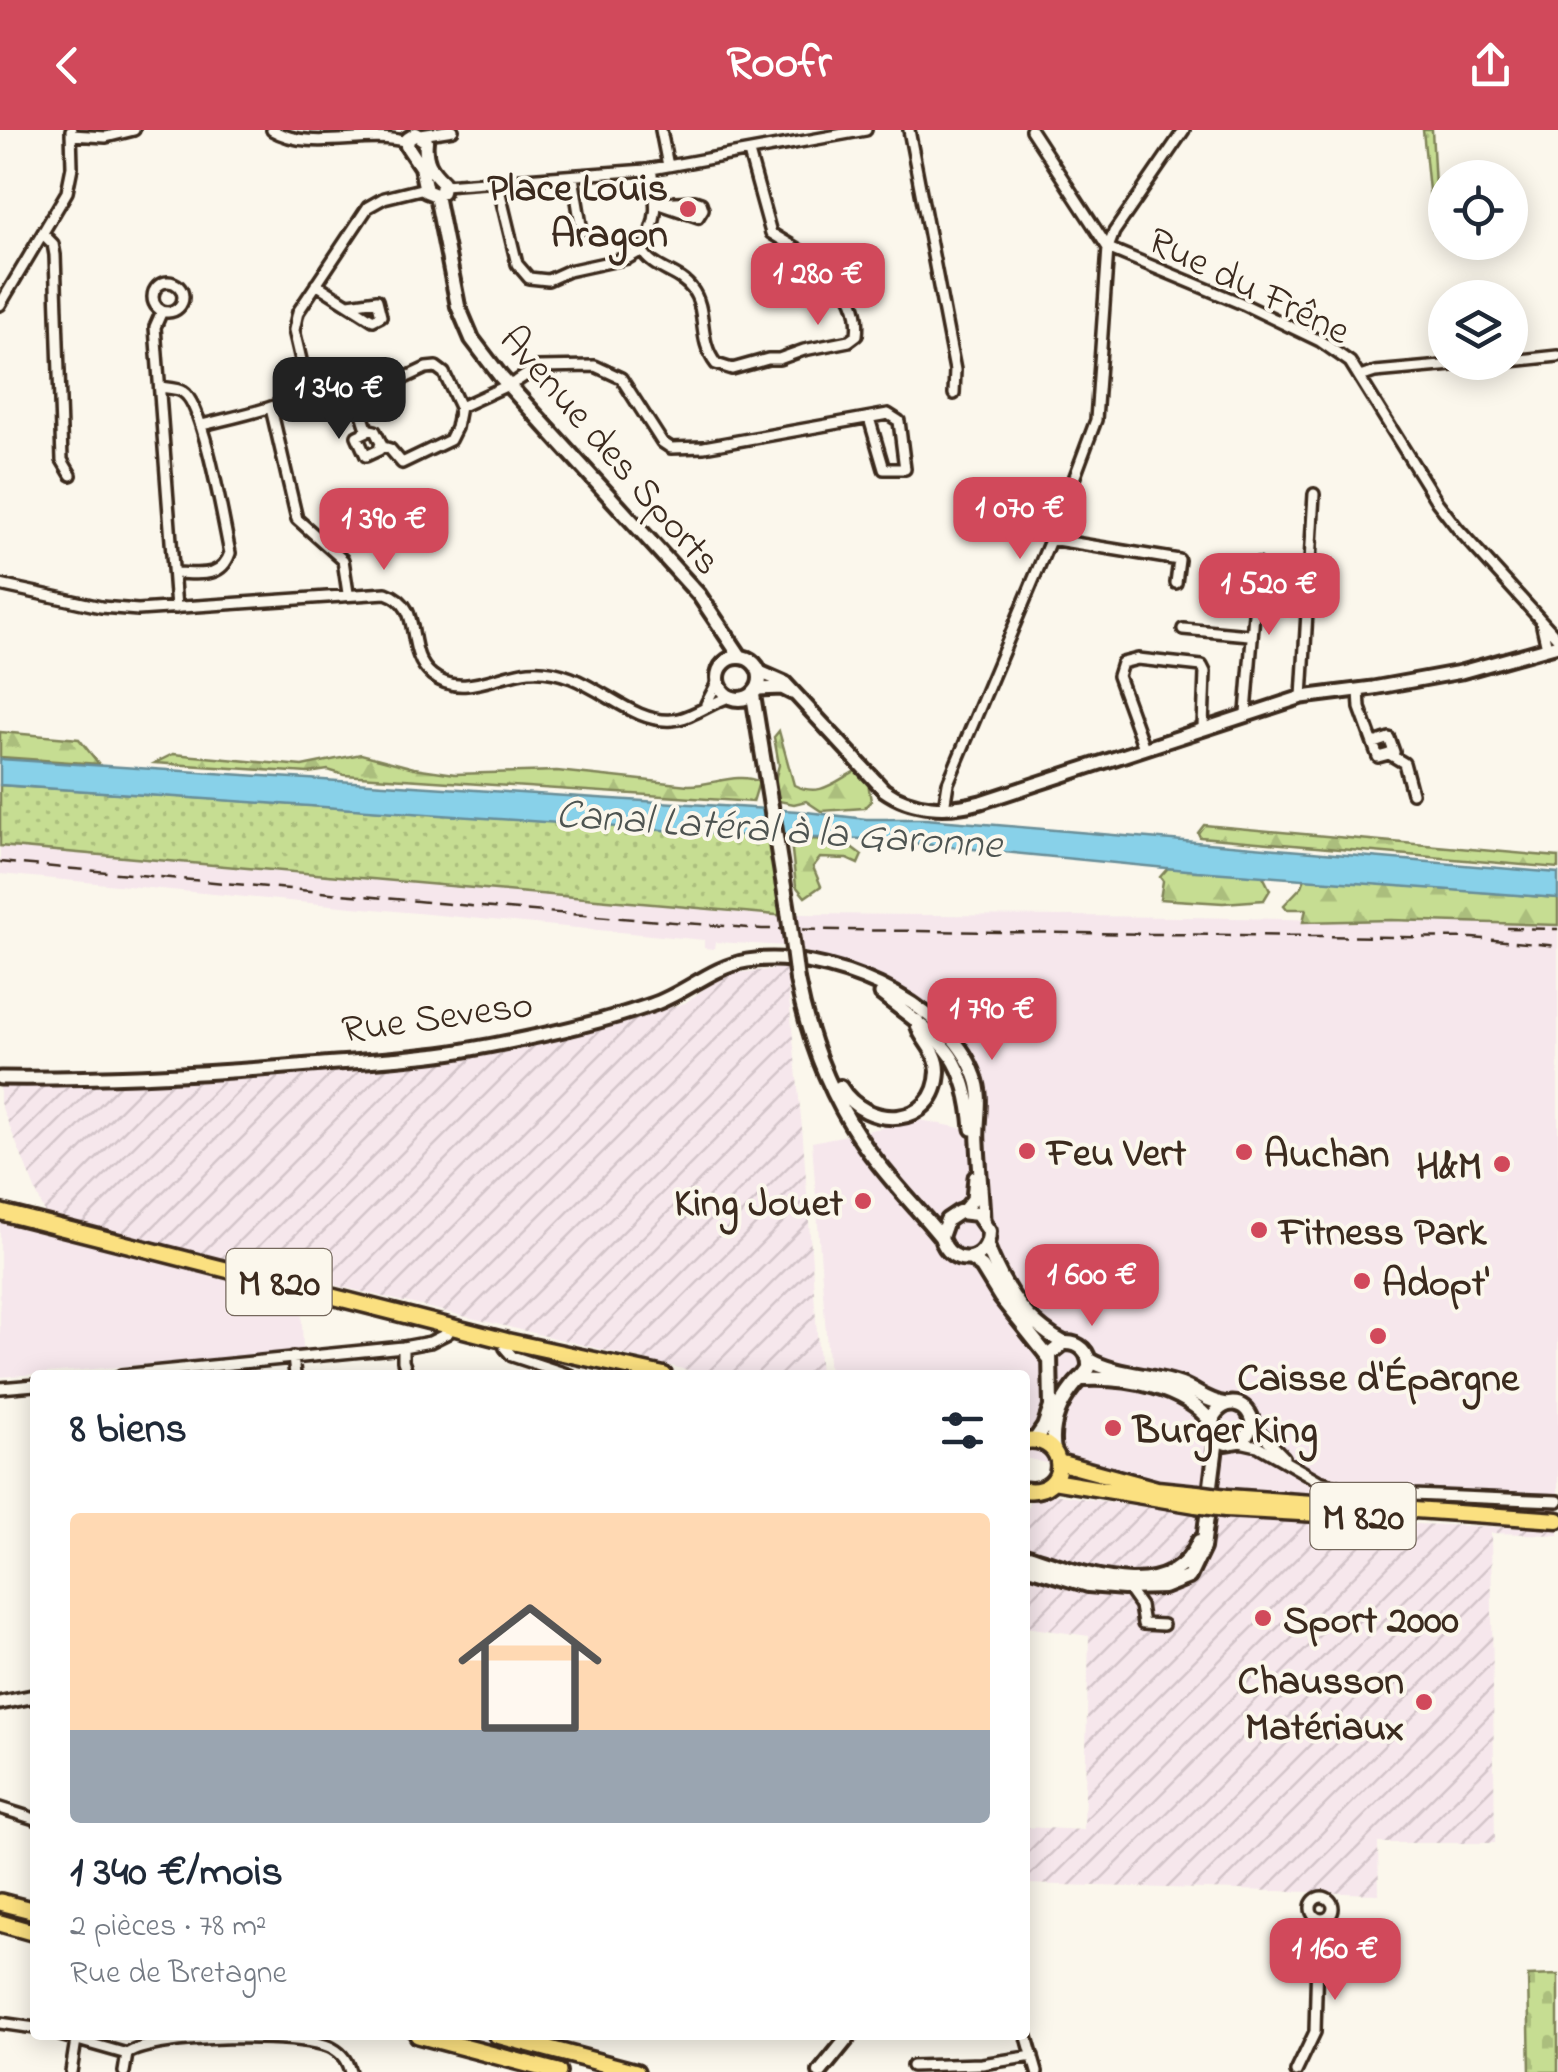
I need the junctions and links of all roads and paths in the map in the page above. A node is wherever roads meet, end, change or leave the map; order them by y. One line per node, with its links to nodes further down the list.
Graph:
1 (134, 130): 9 (street)
2 (272, 130): 10 (street)
3 (661, 130): 12 (street)
4 (866, 130): 11 (street)
5 (909, 130): 32 (street)
6 (1030, 130): 19 (street)
7 (1184, 130): 19 (street)
8 (448, 131): 10 (street)
9 (71, 132): 18 (street)
10 (418, 141): 16 (main road, Avenue des Sports)
11 (749, 154): 12 (street); 20 (street)
12 (668, 166): 13 (street)
13 (651, 169): 14 (street); 20 (street)
14 (572, 176): 15 (street); 17 (street)
15 (497, 181): 16 (street); 20 (street)
16 (433, 185): 21 (street); 29 (main road, Avenue des Sports)
17 (582, 232)
18 (44, 235): 23 (street); 40 (street)
19 (1108, 248): 28 (street, Rue du Frêne); 42 (street)
20 (642, 250)
21 (316, 284): 22 (street); 31 (street)
22 (349, 304)
23 (0, 306)
24 (162, 311): 30 (street)
25 (1558, 356): 26 (street)
26 (1528, 358)
27 (1428, 367): 28 (street)
28 (1360, 377): 52 (street, Rue du Frêne)
29 (509, 385): 34 (street); 36 (street); 49 (main road, Avenue des Sports)
30 (160, 387): 37 (street); 44 (street)
31 (308, 390): 33 (street); 35 (street)
32 (954, 394)
33 (358, 400): 34 (street); 38 (street)
34 (460, 407): 39 (street)
35 (270, 408): 37 (street); 47 (street)
36 (869, 418): 36 (street)
37 (202, 425): 44 (street)
38 (368, 431): 39 (street); 39 (street)
39 (380, 446)
40 (70, 475)
41 (1314, 494): 60 (street)
42 (1050, 539): 45 (street); 70 (street)
43 (1258, 564): 51 (street)
44 (174, 573): 48 (street)
45 (1176, 583)
46 (0, 585): 48 (street)
47 (348, 593): 48 (street); 62 (street)
48 (176, 608)
49 (719, 627): 53 (main road, Avenue des Sports); 54 (main road, Avenue des Sports)
50 (1183, 629): 51 (street)
51 (1250, 635): 63 (street)
52 (1554, 645): 57 (street)
53 (740, 656): 54 (main road); 55 (main road)
54 (724, 662): 56 (main road)
55 (760, 672): 58 (main road); 59 (street)
56 (718, 682): 61 (main road); 62 (street)
57 (1359, 690): 60 (street); 66 (street)
58 (756, 692): 59 (street); 61 (main road); 64 (main road)
59 (793, 694): 70 (street)
60 (1302, 697): 63 (street)
61 (734, 698): 62 (street); 64 (main road)
62 (706, 704)
63 (1246, 713): 65 (street)
64 (756, 722): 73 (main road, bridge)
65 (1203, 727): 67 (street); 67 (street)
66 (1374, 743): 68 (street); 68 (street)
67 (1144, 748): 70 (street)
68 (1389, 754): 69 (street)
69 (1412, 792)
70 (944, 808)
71 (866, 981): 72 (street, Rue Seveso); 74 (street, Rue Seveso); 78 (street, Rue Seveso)
72 (917, 1020): 73 (main road); 77 (street, Rue Seveso)
73 (812, 1040): 75 (main road)
74 (0, 1078)
75 (844, 1110): 77 (main road); 79 (main road)
76 (0, 1212): 82 (main road, M 820)
77 (957, 1214): 78 (main road); 79 (main road)
78 (983, 1219): 80 (main road)
79 (941, 1237): 81 (main road)
80 (987, 1246): 81 (main road); 85 (main road)
81 (971, 1259): 90 (main road)
82 (429, 1321): 83 (main road, M 820); 84 (street)
83 (450, 1326): 84 (street); 87 (main road, M 820)
84 (418, 1344): 86 (street)
85 (1064, 1344): 90 (main road); 91 (main road)
86 (403, 1346): 89 (street); 96 (street)
87 (507, 1346): 88 (main road, M 820); 97 (street)
88 (557, 1352): 98 (main road, M 820); 99 (main road, M 820)
89 (293, 1358): 92 (street); 95 (street)
90 (1049, 1358): 100 (main road)
91 (1089, 1360): 101 (main road); 104 (main road)
92 (240, 1361): 93 (street); 94 (street)
93 (164, 1370)
94 (241, 1370)
95 (294, 1370)
96 (406, 1370)
97 (559, 1370)
98 (616, 1370)
99 (641, 1370)
100 (1052, 1376): 101 (main road); 107 (main road)
101 (1079, 1381): 106 (main road); 109 (main road)
102 (30, 1385): 103 (street)
103 (0, 1388)
104 (1225, 1404): 105 (main road); 106 (main road)
105 (1253, 1425): 108 (main road); 111 (street)
106 (1214, 1429): 108 (main road); 110 (main road)
107 (1030, 1440): 109 (main road)
108 (1237, 1443): 110 (main road); 111 (street)
109 (1056, 1457): 112 (main road); 114 (main road, M 820)
110 (1214, 1469): 117 (main road)
111 (1302, 1472): 115 (street)
112 (1053, 1481): 113 (main road); 114 (main road, M 820)
113 (1030, 1493)
114 (1196, 1499): 116 (main road, M 820, bridge)
115 (1558, 1501)
116 (1558, 1520)
117 (1206, 1525): 118 (main road); 121 (main road)
118 (1030, 1557)
119 (1030, 1567): 120 (main road)
120 (1128, 1588): 121 (main road); 122 (street)
121 (1154, 1588): 122 (street)
122 (1143, 1618): 123 (street)
123 (1162, 1625)
124 (30, 1697): 125 (street)
125 (0, 1702)
126 (0, 1808): 127 (street)
127 (30, 1817)
128 (0, 1902): 129 (highway)
129 (30, 1911)
130 (1318, 1919): 152 (street)
131 (0, 1923): 132 (highway)
132 (30, 1931)
133 (0, 2024): 134 (street)
134 (30, 2027)
135 (76, 2040): 142 (street); 145 (street)
136 (226, 2040): 142 (street)
137 (295, 2040): 147 (street)
138 (437, 2040): 148 (highway)
139 (516, 2040): 149 (highway)
140 (846, 2040): 150 (main road)
141 (1028, 2040): 143 (street)
142 (127, 2054): 146 (street)
143 (1033, 2056): 144 (street); 151 (street)
144 (912, 2066)
145 (71, 2072)
146 (124, 2072)
147 (350, 2072)
148 (558, 2072)
149 (636, 2072)
150 (820, 2072)
151 (1037, 2072)
152 (1296, 2072)

